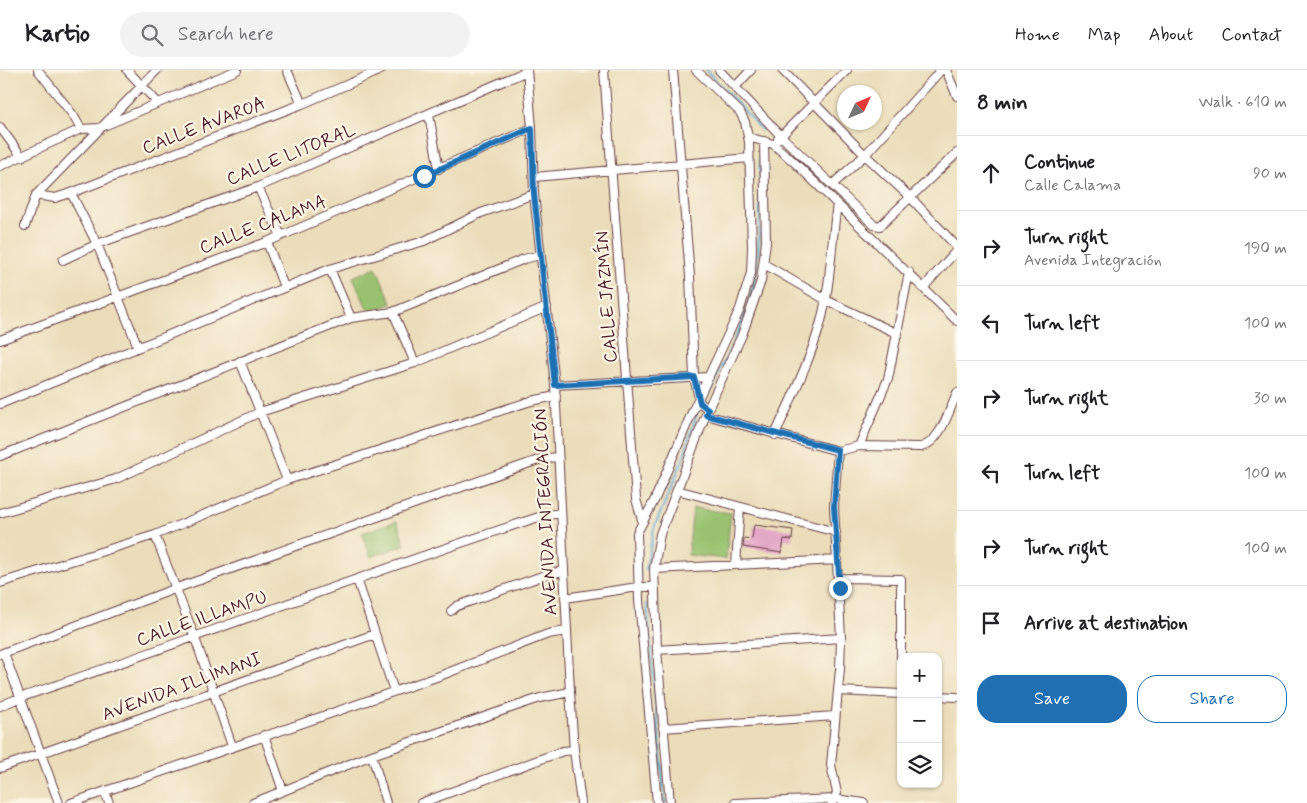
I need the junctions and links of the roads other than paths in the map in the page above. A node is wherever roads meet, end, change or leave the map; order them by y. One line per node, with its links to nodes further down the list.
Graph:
1 (38, 70): 27 (street)
2 (127, 70): 17 (street)
3 (157, 70): 17 (street)
4 (237, 70): 21 (street)
5 (287, 70): 22 (street)
6 (381, 70): 22 (street, CALLE AVAROA)
7 (604, 70): 38 (street, CALLE JAZMÍN)
8 (674, 70): 35 (street)
9 (696, 70): 29 (street)
10 (719, 70): 18 (street)
11 (751, 70): 18 (street)
12 (782, 70): 20 (street)
13 (847, 70): 20 (street)
14 (941, 70): 32 (street)
15 (946, 70): 19 (street)
16 (527, 71): 23 (street, CALLE LITORAL); 26 (street, AVENIDA INTEGRACIÓN)
17 (141, 86): 21 (street); 25 (street)
18 (736, 86): 28 (street)
19 (957, 96)
20 (814, 102): 28 (street); 32 (street)
21 (158, 103): 25 (street)
22 (302, 104): 42 (street, CALLE AVAROA)
23 (428, 115): 37 (street); 41 (street, CALLE LITORAL)
24 (0, 127): 33 (street)
25 (100, 128): 27 (street); 43 (street)
26 (532, 128): 37 (street, CALLE CALAMA); 39 (street, AVENIDA INTEGRACIÓN)
27 (81, 129): 33 (street)
28 (781, 136): 30 (street); 40 (street)
29 (748, 137): 30 (street); 34 (street)
30 (768, 143): 46 (street); 54 (street)
31 (957, 153): 45 (street)
32 (865, 155): 40 (street); 45 (street)
33 (22, 157): 36 (street)
34 (749, 158): 35 (street); 71 (street)
35 (680, 165): 38 (street); 70 (street)
36 (0, 166)
37 (439, 169): 48 (street, CALLE CALAMA)
38 (612, 170): 39 (street); 72 (street, CALLE JAZMÍN)
39 (534, 177): 44 (street, AVENIDA INTEGRACIÓN)
40 (833, 184): 45 (street)
41 (258, 187): 48 (street); 50 (street, CALLE LITORAL)
42 (71, 193): 43 (street, CALLE AVAROA); 50 (street)
43 (36, 194): 47 (street)
44 (534, 194): 52 (street, AVENIDA INTEGRACIÓN); 55 (street)
45 (911, 198): 51 (street)
46 (837, 204): 56 (street); 60 (street)
47 (26, 226)
48 (281, 236): 49 (street, CALLE CALAMA)
49 (267, 242): 57 (street); 59 (street, CALLE CALAMA)
50 (97, 244): 53 (street, CALLE LITORAL); 59 (street)
51 (957, 249): 58 (street)
52 (540, 255): 61 (street, AVENIDA INTEGRACIÓN); 62 (street)
53 (63, 260)
54 (764, 264): 60 (street); 79 (street)
55 (330, 269): 57 (street); 63 (street)
56 (909, 272): 58 (street); 65 (street)
57 (284, 287): 67 (street)
58 (924, 287): 64 (street)
59 (117, 296): 66 (street, CALLE CALAMA); 67 (street)
60 (826, 300): 65 (street); 80 (street)
61 (547, 307): 69 (street); 73 (street, AVENIDA INTEGRACIÓN)
62 (394, 312): 63 (street); 69 (street)
63 (351, 318): 68 (street)
64 (957, 321)
65 (898, 334): 81 (street)
66 (0, 340)
67 (138, 347): 77 (street)
68 (240, 361): 78 (street); 83 (street)
69 (415, 363): 78 (street)
70 (694, 377): 71 (street); 72 (street); 76 (street)
71 (709, 377): 76 (street)
72 (628, 381): 73 (street); 90 (street, CALLE JAZMÍN)
73 (555, 385): 75 (street, AVENIDA INTEGRACIÓN)
74 (957, 393): 81 (street)
75 (556, 396): 84 (street, AVENIDA INTEGRACIÓN); 85 (street)
76 (698, 397): 79 (street); 90 (street)
77 (0, 404)
78 (260, 412): 85 (street); 88 (street)
79 (707, 412): 80 (street); 86 (street)
80 (775, 435): 82 (street)
81 (860, 446): 82 (street)
82 (838, 450): 91 (street)
83 (0, 456)
84 (558, 457): 89 (street, AVENIDA INTEGRACIÓN); 102 (street)
85 (287, 480): 92 (street)
86 (677, 490): 87 (street); 95 (street)
87 (740, 507): 91 (street); 94 (street)
88 (0, 513)
89 (561, 513): 96 (street, AVENIDA INTEGRACIÓN); 98 (street, CALLE ILLAMPU)
90 (642, 520): 100 (street)
91 (836, 532): 93 (street)
92 (155, 535): 99 (street); 102 (street)
93 (838, 560): 94 (street); 97 (street)
94 (736, 564): 95 (street)
95 (654, 568): 101 (street)
96 (564, 571): 103 (street, AVENIDA INTEGRACIÓN); 104 (street)
97 (840, 578): 108 (street); 111 (street)
98 (358, 579): 106 (street); 107 (street, CALLE ILLAMPU)
99 (0, 583)
100 (638, 587): 101 (street); 103 (street); 140 (street)
101 (654, 587): 109 (street)
102 (177, 588): 107 (street); 110 (street)
103 (565, 598): 105 (street, AVENIDA INTEGRACIÓN)
104 (451, 611)
105 (566, 632): 113 (street); 115 (street, AVENIDA INTEGRACIÓN)
106 (375, 634): 112 (street, AVENIDA ILLIMANI); 113 (street)
107 (196, 638): 112 (street); 119 (street, CALLE ILLAMPU)
108 (841, 638): 109 (street); 114 (street)
109 (657, 650): 122 (street)
110 (2, 653): 119 (street)
111 (902, 653)
112 (214, 691): 124 (street); 126 (street, AVENIDA ILLIMANI)
113 (394, 691): 123 (street)
114 (838, 691): 116 (street); 121 (street)
115 (570, 692): 125 (street, AVENIDA INTEGRACIÓN); 127 (street)
116 (897, 694)
117 (942, 696): 118 (street)
118 (957, 697)
119 (19, 698): 120 (street, CALLE ILLAMPU); 126 (street)
120 (0, 706)
121 (836, 716): 122 (street); 131 (street)
122 (663, 728): 141 (street)
123 (264, 736): 124 (street); 130 (street)
124 (232, 746): 129 (street)
125 (574, 750): 138 (street); 139 (street, AVENIDA INTEGRACIÓN)
126 (40, 754): 128 (street, AVENIDA ILLIMANI); 133 (street)
127 (372, 755): 130 (street); 137 (street)
128 (0, 768)
129 (104, 791): 134 (street); 135 (street)
130 (283, 791): 136 (street)
131 (834, 801): 132 (street); 143 (street)
132 (757, 802): 142 (street)
133 (59, 803)
134 (71, 803)
135 (109, 803)
136 (253, 803)
137 (386, 803)
138 (421, 803)
139 (581, 803)
140 (656, 803)
141 (670, 803)
142 (735, 803)
143 (864, 803)

